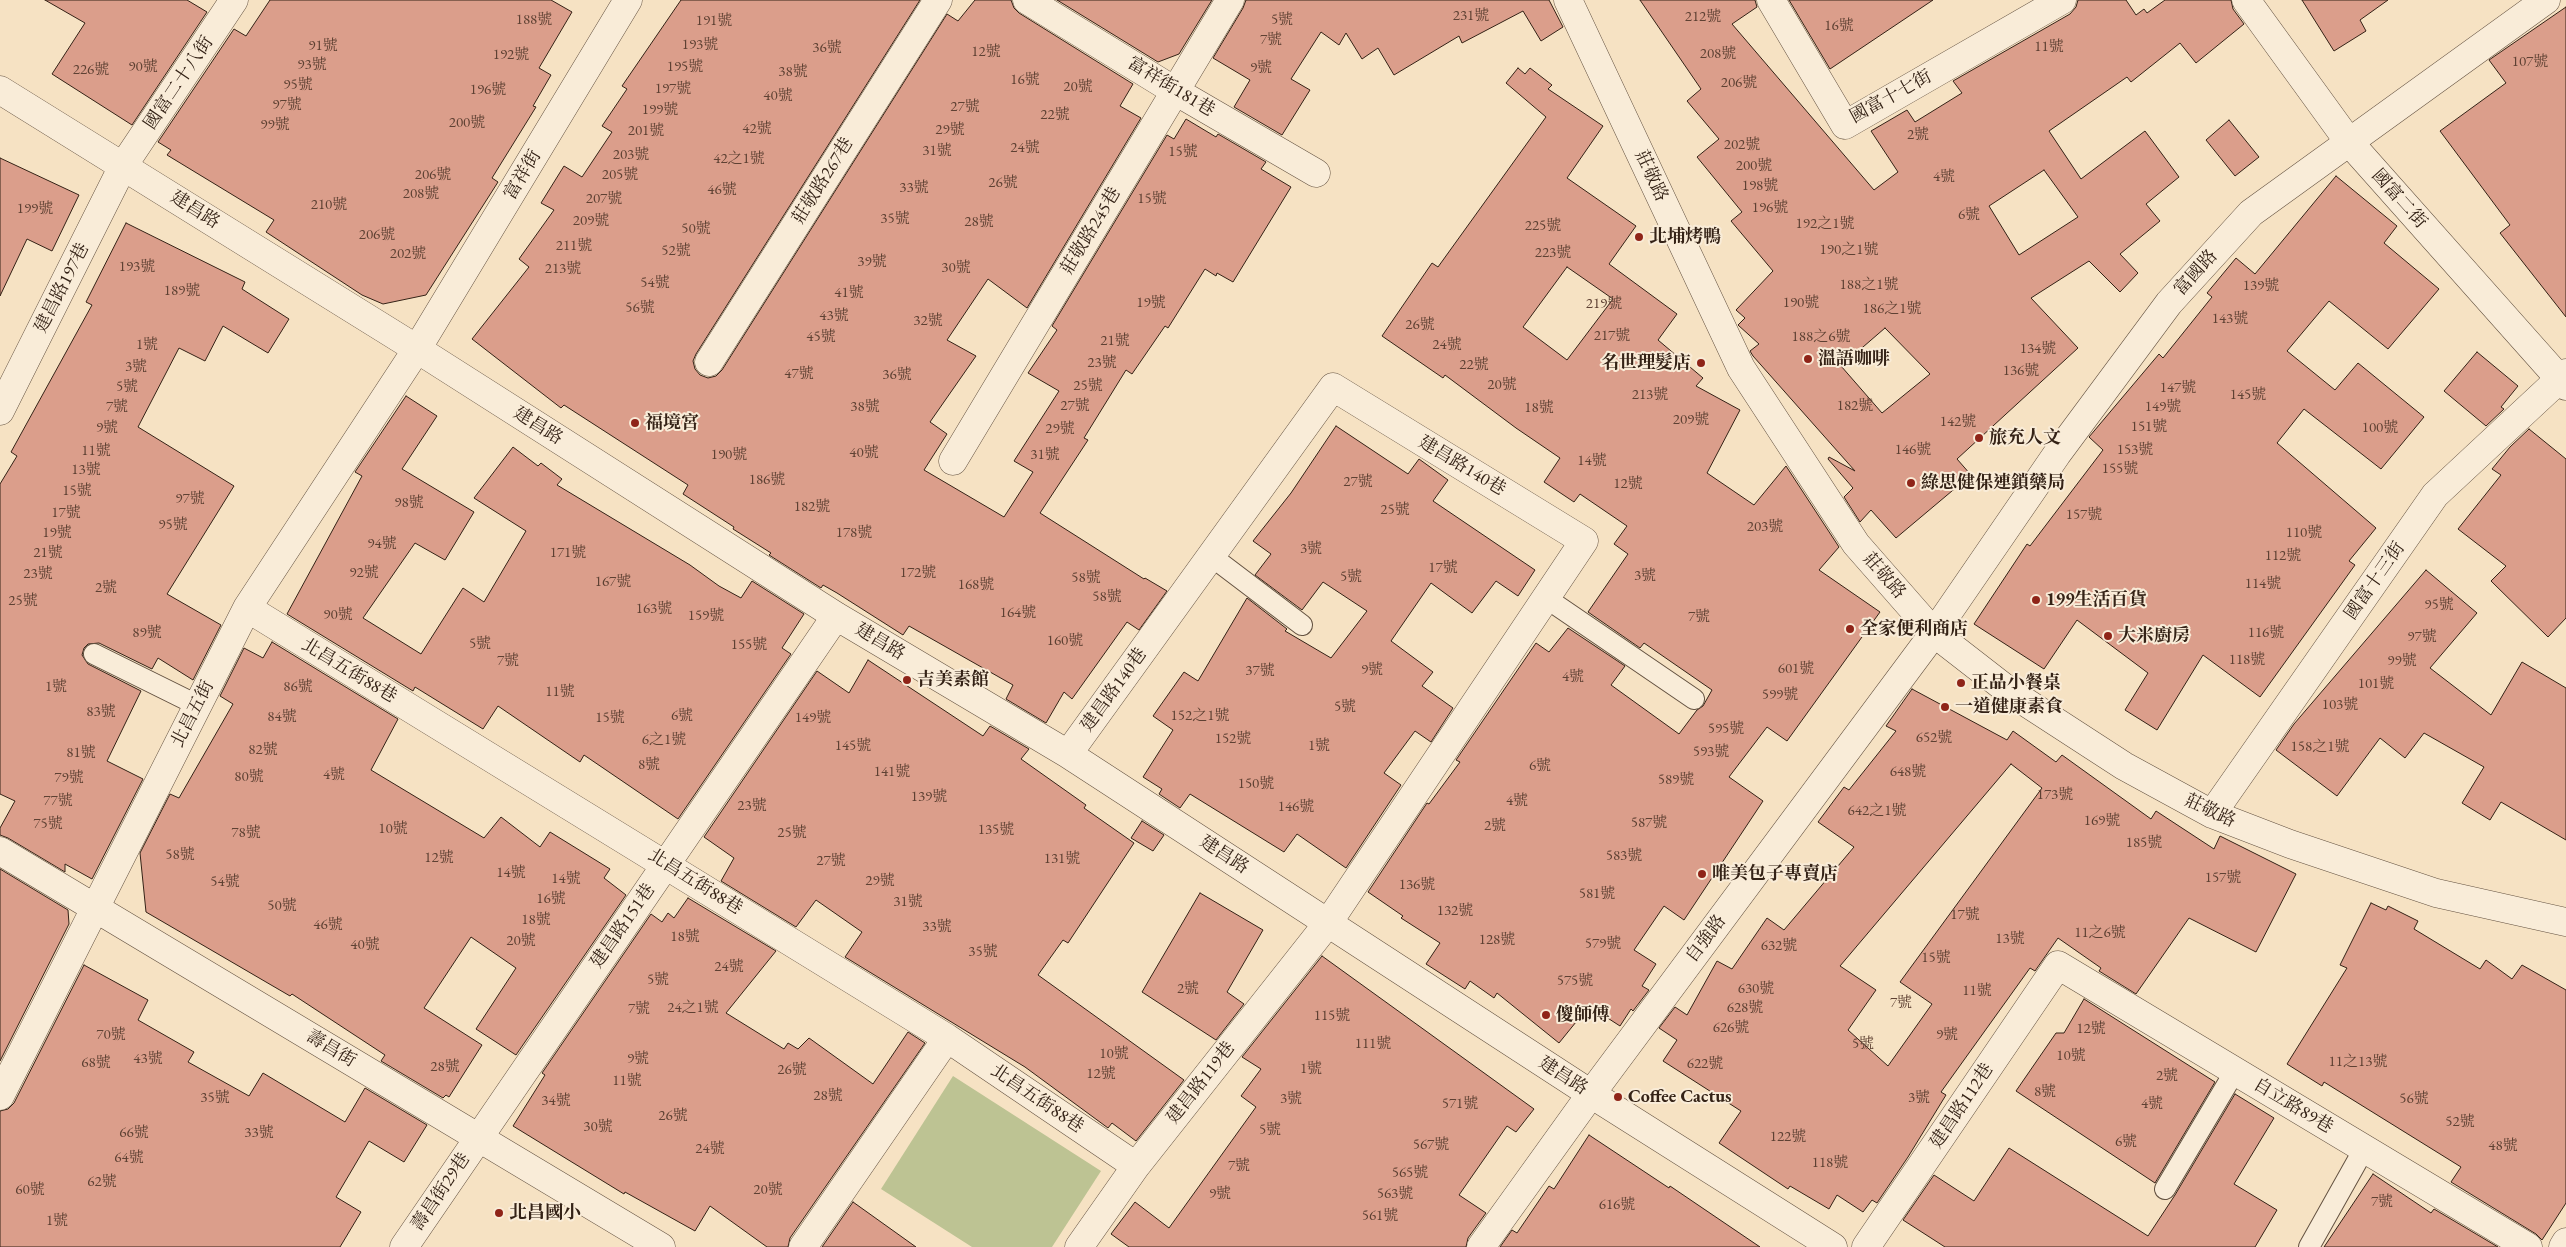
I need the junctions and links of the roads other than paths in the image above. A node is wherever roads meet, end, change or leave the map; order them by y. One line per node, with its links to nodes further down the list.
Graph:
1 (234, 0): 14 (street, 國富二十八街)
2 (628, 0): 16 (street, 富祥街)
3 (938, 0): 17 (street, 莊敬路267巷)
4 (1027, 0): 12 (street, 富祥街181巷)
5 (1230, 0): 12 (street, 莊敬路245巷)
6 (1568, 0): 26 (street, 莊敬路)
7 (1770, 0): 8 (street, 國富十七街)
8 (2062, 0)
9 (2246, 0): 13 (street, 國富二街)
10 (2546, 0): 13 (street, 富國路)
11 (0, 90): 14 (street, 建昌路)
12 (1175, 91): 15 (street, 富祥街181巷); 20 (street, 莊敬路245巷)
13 (2349, 142): 18 (street, 國富二街); 26 (street, 富國路)
14 (123, 166): 16 (street, 建昌路); 19 (street, 建昌路197巷)
15 (1316, 173)
16 (417, 350): 23 (street, 北昌五街); 24 (street, 建昌路)
17 (709, 362)
18 (2564, 379): 31 (street, 國富十三街)
19 (0, 411)
20 (953, 461)
21 (1211, 556): 22 (street, 建昌路140巷); 25 (lane); 30 (street, 建昌路140巷)
22 (1546, 598): 28 (lane); 36 (street, 建昌路140巷)
23 (247, 608): 29 (street, 北昌五街); 33 (street, 北昌五街88巷)
24 (836, 616): 30 (street, 建昌路); 33 (street, 建昌路151巷)
25 (1302, 625)
26 (1934, 633): 31 (street, 莊敬路); 40 (street, 自強路)
27 (94, 654): 29 (lane)
28 (1694, 699)
29 (197, 706): 34 (street, 北昌五街)
30 (1068, 754): 36 (street, 建昌路)
31 (2212, 814): 35 (street, 莊敬路)
32 (0, 851): 34 (street, 壽昌街)
33 (666, 864): 38 (street, 北昌五街88巷); 42 (street, 建昌路151巷)
34 (94, 907): 41 (street, 北昌五街); 42 (street, 壽昌街)
35 (2566, 922)
36 (1328, 923): 40 (street, 建昌路); 44 (street, 建昌路119巷)
37 (2058, 965): 39 (street, 自立路89巷); 53 (street, 建昌路112巷)
38 (947, 1038): 44 (street, 北昌五街88巷); 49 (street)
39 (2235, 1071): 43 (street, 自立路89巷); 45 (lane)
40 (1590, 1094): 51 (street, 自強路); 52 (street, 建昌路)
41 (0, 1096)
42 (478, 1137): 47 (street, 壽昌街29巷); 48 (street, 壽昌街)
43 (2364, 1149): 54 (lane); 55 (street, 自立路89巷)
44 (1136, 1166): 50 (street, 建昌路119巷)
45 (2165, 1189)
46 (2566, 1242): 56 (street)
47 (404, 1247)
48 (662, 1247)
49 (803, 1247)
50 (1080, 1247)
51 (1481, 1247)
52 (1832, 1247)
53 (1866, 1247)
54 (2309, 1247)
55 (2528, 1247)
56 (2563, 1247)

